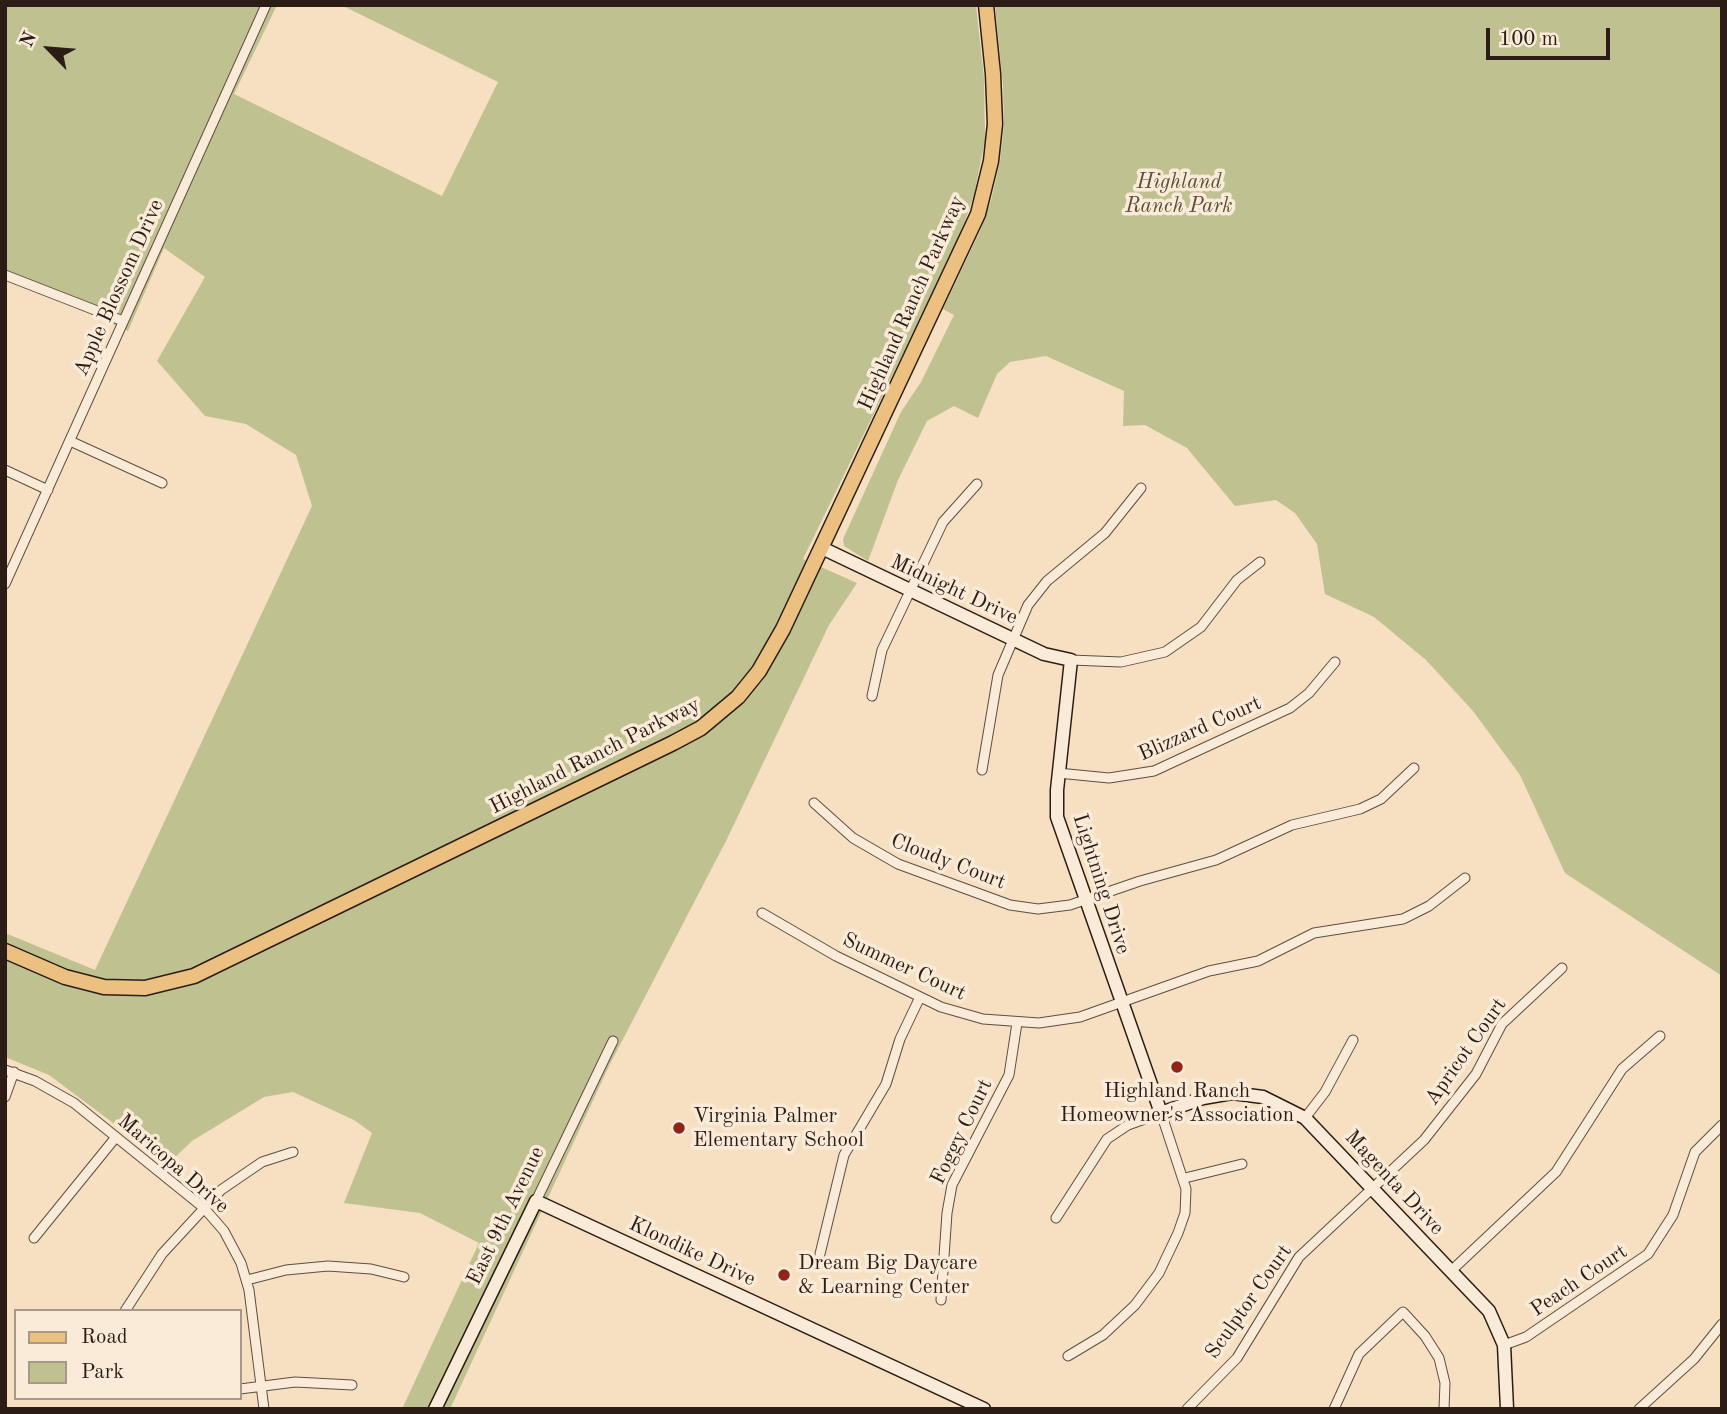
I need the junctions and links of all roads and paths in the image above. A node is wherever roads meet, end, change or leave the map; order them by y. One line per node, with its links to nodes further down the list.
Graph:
1 (266, 5): 4 (street, Apple Blossom Drive)
2 (986, 5): 11 (main road, Highland Ranch Parkway)
3 (6, 276): 4 (street)
4 (124, 321): 5 (street, Apple Blossom Drive)
5 (70, 441): 7 (street); 10 (street, Apple Blossom Drive)
6 (5, 470): 10 (street)
7 (162, 483)
8 (977, 484): 14 (street)
9 (1141, 488): 15 (street)
10 (48, 490): 13 (street, Apple Blossom Drive)
11 (822, 548): 14 (main road, Midnight Drive); 26 (main road, Highland Ranch Parkway)
12 (1261, 562): 16 (street)
13 (5, 584)
14 (910, 590): 15 (main road, Midnight Drive); 18 (street)
15 (1012, 639): 16 (main road, Midnight Drive); 20 (street)
16 (1071, 660): 21 (main road, Lightning Drive)
17 (1335, 662): 21 (street, Blizzard Court)
18 (872, 695)
19 (1414, 768): 24 (street, Cloudy Court)
20 (982, 770)
21 (1059, 773): 24 (main road, Lightning Drive)
22 (814, 803): 24 (street, Cloudy Court)
23 (1465, 878): 29 (street, Summer Court)
24 (1084, 901): 29 (main road, Lightning Drive)
25 (762, 913): 28 (street, Summer Court)
26 (5, 951)
27 (1562, 968): 43 (street, Apricot Court)
28 (920, 997): 30 (street, Summer Court); 48 (street)
29 (1121, 1003): 30 (street, Summer Court); 36 (main road, Lightning Drive)
30 (1017, 1023): 52 (street, Foggy Court)
31 (1660, 1036): 49 (street)
32 (1353, 1040): 37 (street)
33 (613, 1041): 44 (street, East 9th Avenue)
34 (10, 1071): 35 (street); 39 (street, Maricopa Drive)
35 (5, 1097)
36 (1161, 1113): 37 (main road, Magenta Drive); 42 (street); 46 (street)
37 (1305, 1118): 43 (main road, Magenta Drive)
38 (1722, 1125): 55 (street, Peach Court)
39 (116, 1137): 45 (street, Maricopa Drive); 47 (street)
40 (293, 1152): 45 (street)
41 (1242, 1164): 42 (street)
42 (1185, 1178): 56 (street)
43 (1373, 1189): 49 (main road, Magenta Drive); 63 (street, Sculptor Court)
44 (536, 1201): 60 (main road, Klondike Drive); 62 (main road, East 9th Avenue)
45 (204, 1208): 51 (street, Maricopa Drive); 53 (street)
46 (1056, 1217)
47 (34, 1238)
48 (820, 1254)
49 (1451, 1271): 55 (main road, Magenta Drive)
50 (404, 1277): 51 (street)
51 (247, 1280): 57 (street, Maricopa Drive)
52 (941, 1300)
53 (126, 1309)
54 (1722, 1324): 67 (street)
55 (1504, 1345): 66 (main road, Magenta Drive)
56 (1068, 1356)
57 (263, 1385): 58 (street); 59 (street); 61 (street, Maricopa Drive)
58 (352, 1385)
59 (242, 1389)
60 (980, 1408)
61 (264, 1409)
62 (435, 1409)
63 (1187, 1409)
64 (1334, 1409): 65 (street)
65 (1444, 1409)
66 (1507, 1409)
67 (1639, 1409)

